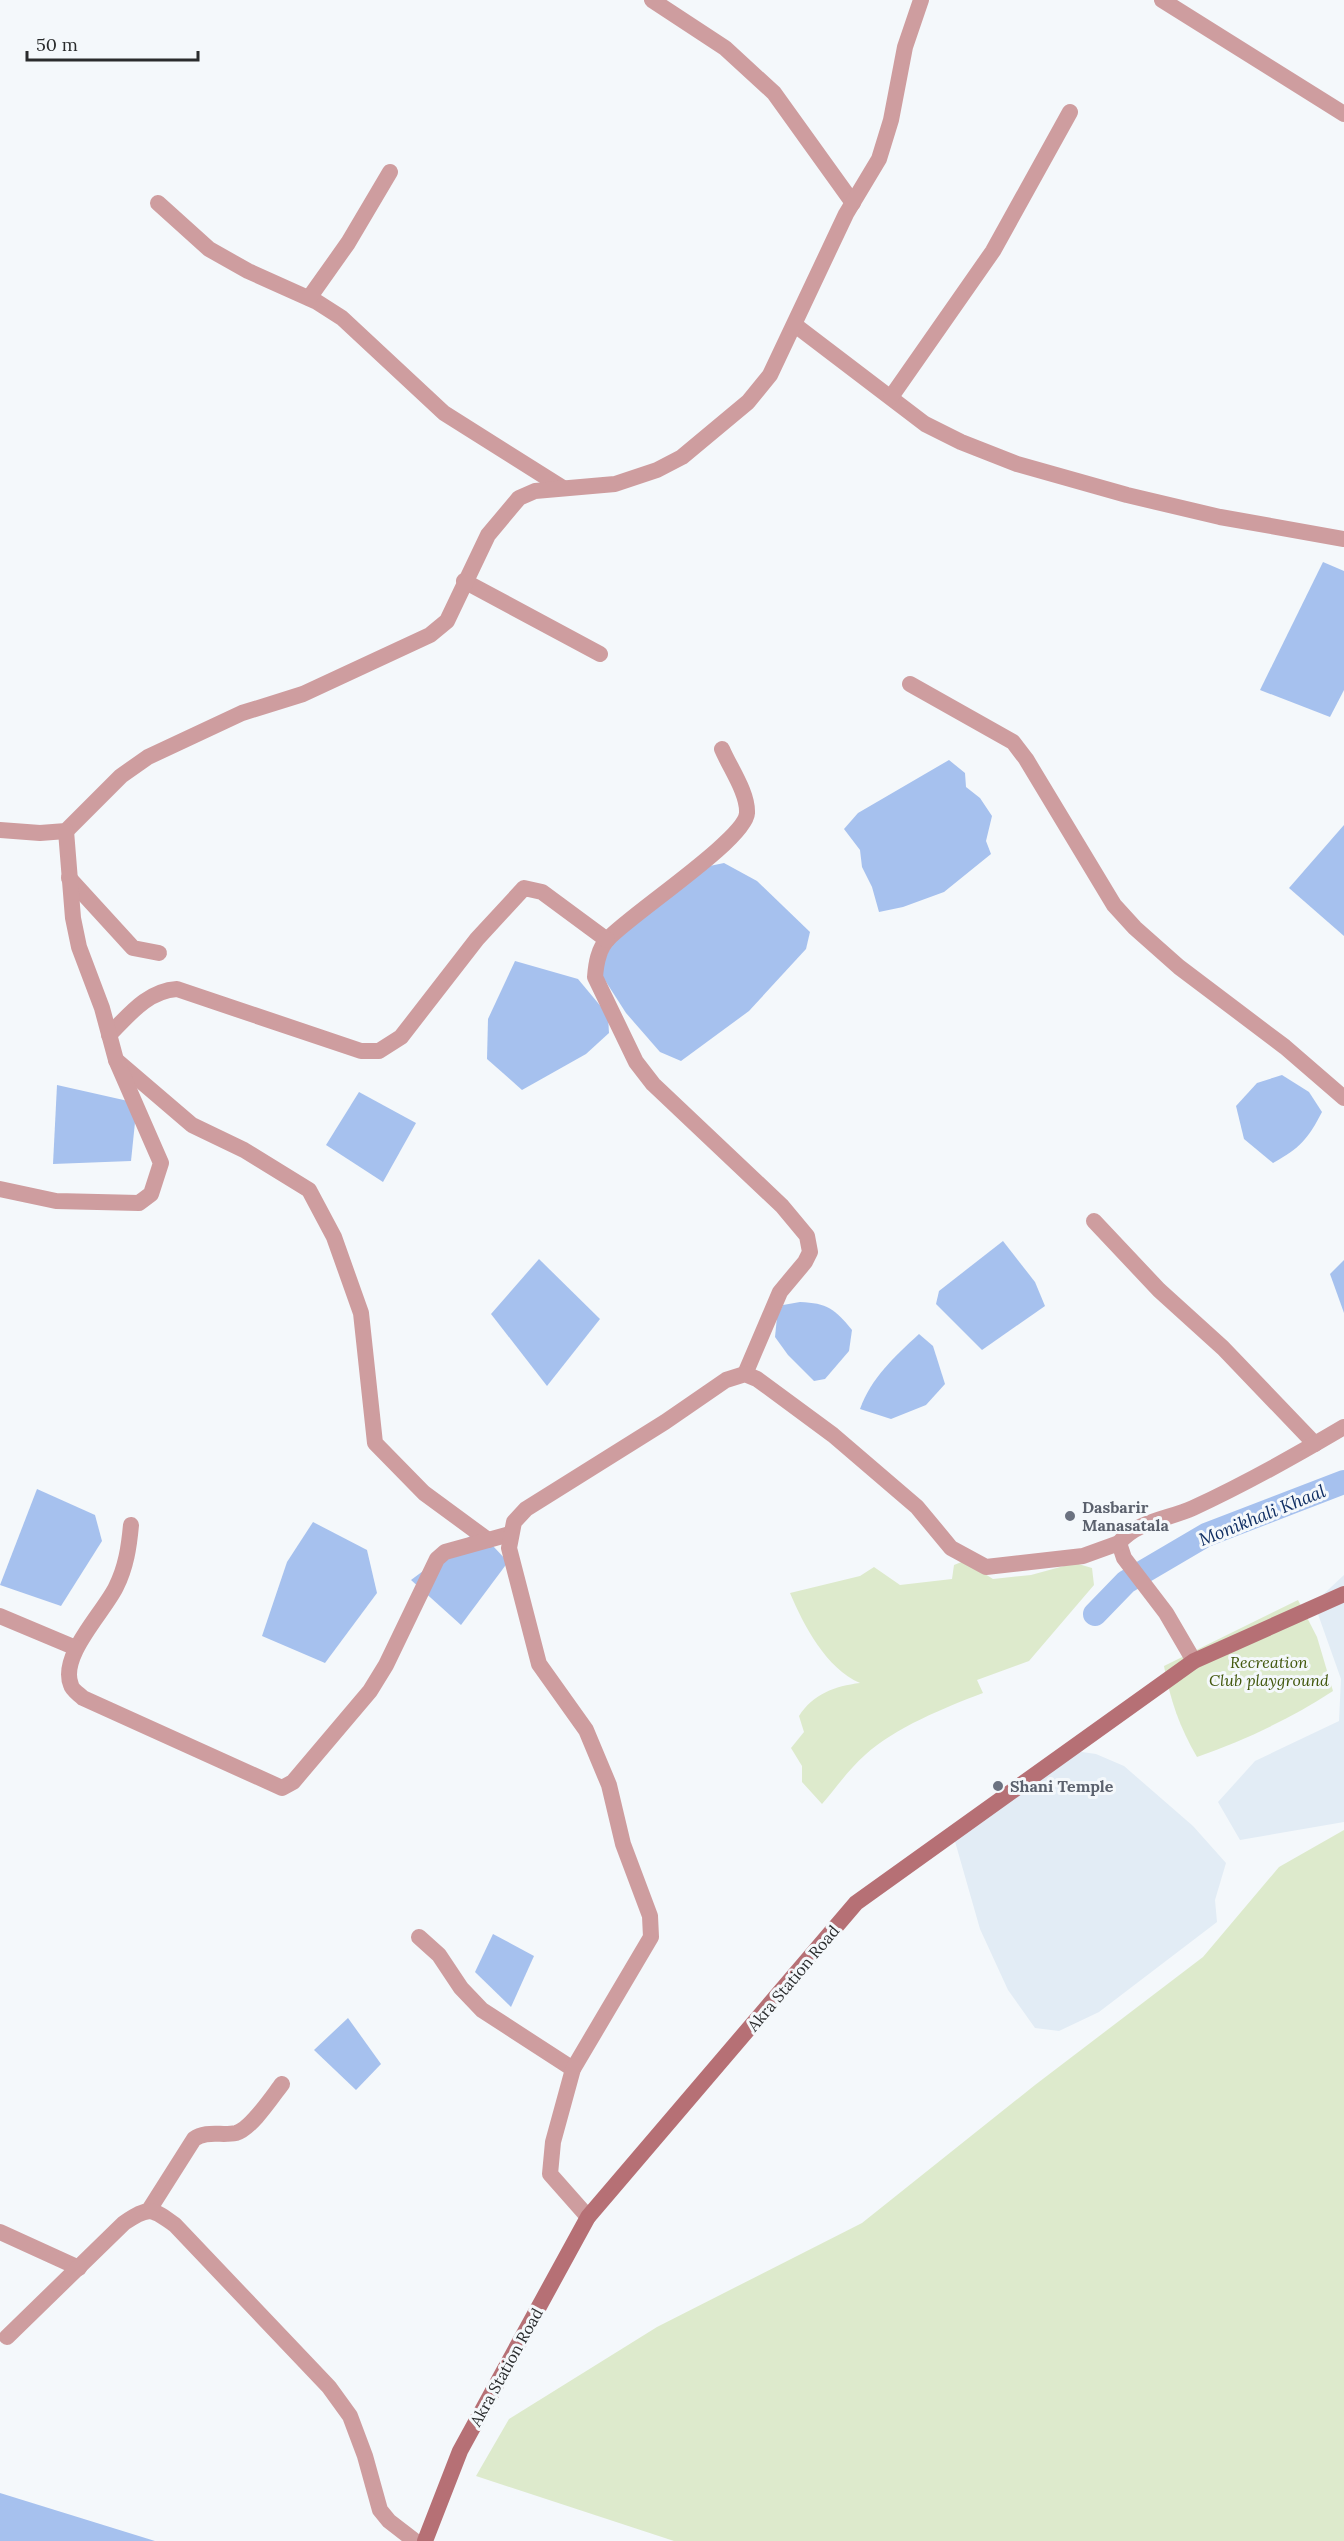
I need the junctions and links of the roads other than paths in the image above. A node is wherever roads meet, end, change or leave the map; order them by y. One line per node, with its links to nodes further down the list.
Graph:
1 (652, 0): 8 (street)
2 (921, 0): 8 (street)
3 (1162, 0): 5 (street)
4 (1070, 112): 11 (street)
5 (1344, 114)
6 (390, 172): 9 (street)
7 (158, 203): 9 (street)
8 (853, 203): 10 (street)
9 (309, 298): 12 (street)
10 (795, 325): 11 (street); 12 (street)
11 (891, 397): 13 (street)
12 (562, 488): 14 (street)
13 (1344, 538)
14 (464, 581): 15 (street); 19 (street)
15 (600, 654)
16 (910, 684): 25 (street)
17 (722, 749): 21 (street)
18 (0, 830): 19 (street)
19 (66, 831): 20 (street)
20 (69, 878): 22 (street); 23 (street)
21 (607, 940): 23 (street); 28 (street)
22 (159, 953)
23 (108, 1035): 24 (street)
24 (116, 1060): 26 (street); 33 (street)
25 (1344, 1098)
26 (0, 1189)
27 (1094, 1221): 30 (street)
28 (745, 1374): 32 (street); 34 (street)
29 (1344, 1427): 30 (street)
30 (1315, 1444): 34 (street)
31 (131, 1525): 37 (street)
32 (510, 1534): 33 (street); 40 (street)
33 (488, 1540): 37 (street)
34 (1121, 1550): 38 (street)
35 (1344, 1594): 38 (main road, Akra Station Road)
36 (0, 1616): 37 (street)
37 (76, 1648)
38 (1194, 1661): 43 (main road, Akra Station Road)
39 (419, 1937): 40 (street)
40 (573, 2069): 43 (street)
41 (282, 2085): 42 (street)
42 (149, 2210): 45 (street); 47 (street)
43 (588, 2217): 48 (main road, Akra Station Road)
44 (0, 2232): 45 (street)
45 (79, 2268): 46 (street)
46 (7, 2337)
47 (415, 2541)
48 (425, 2541)

